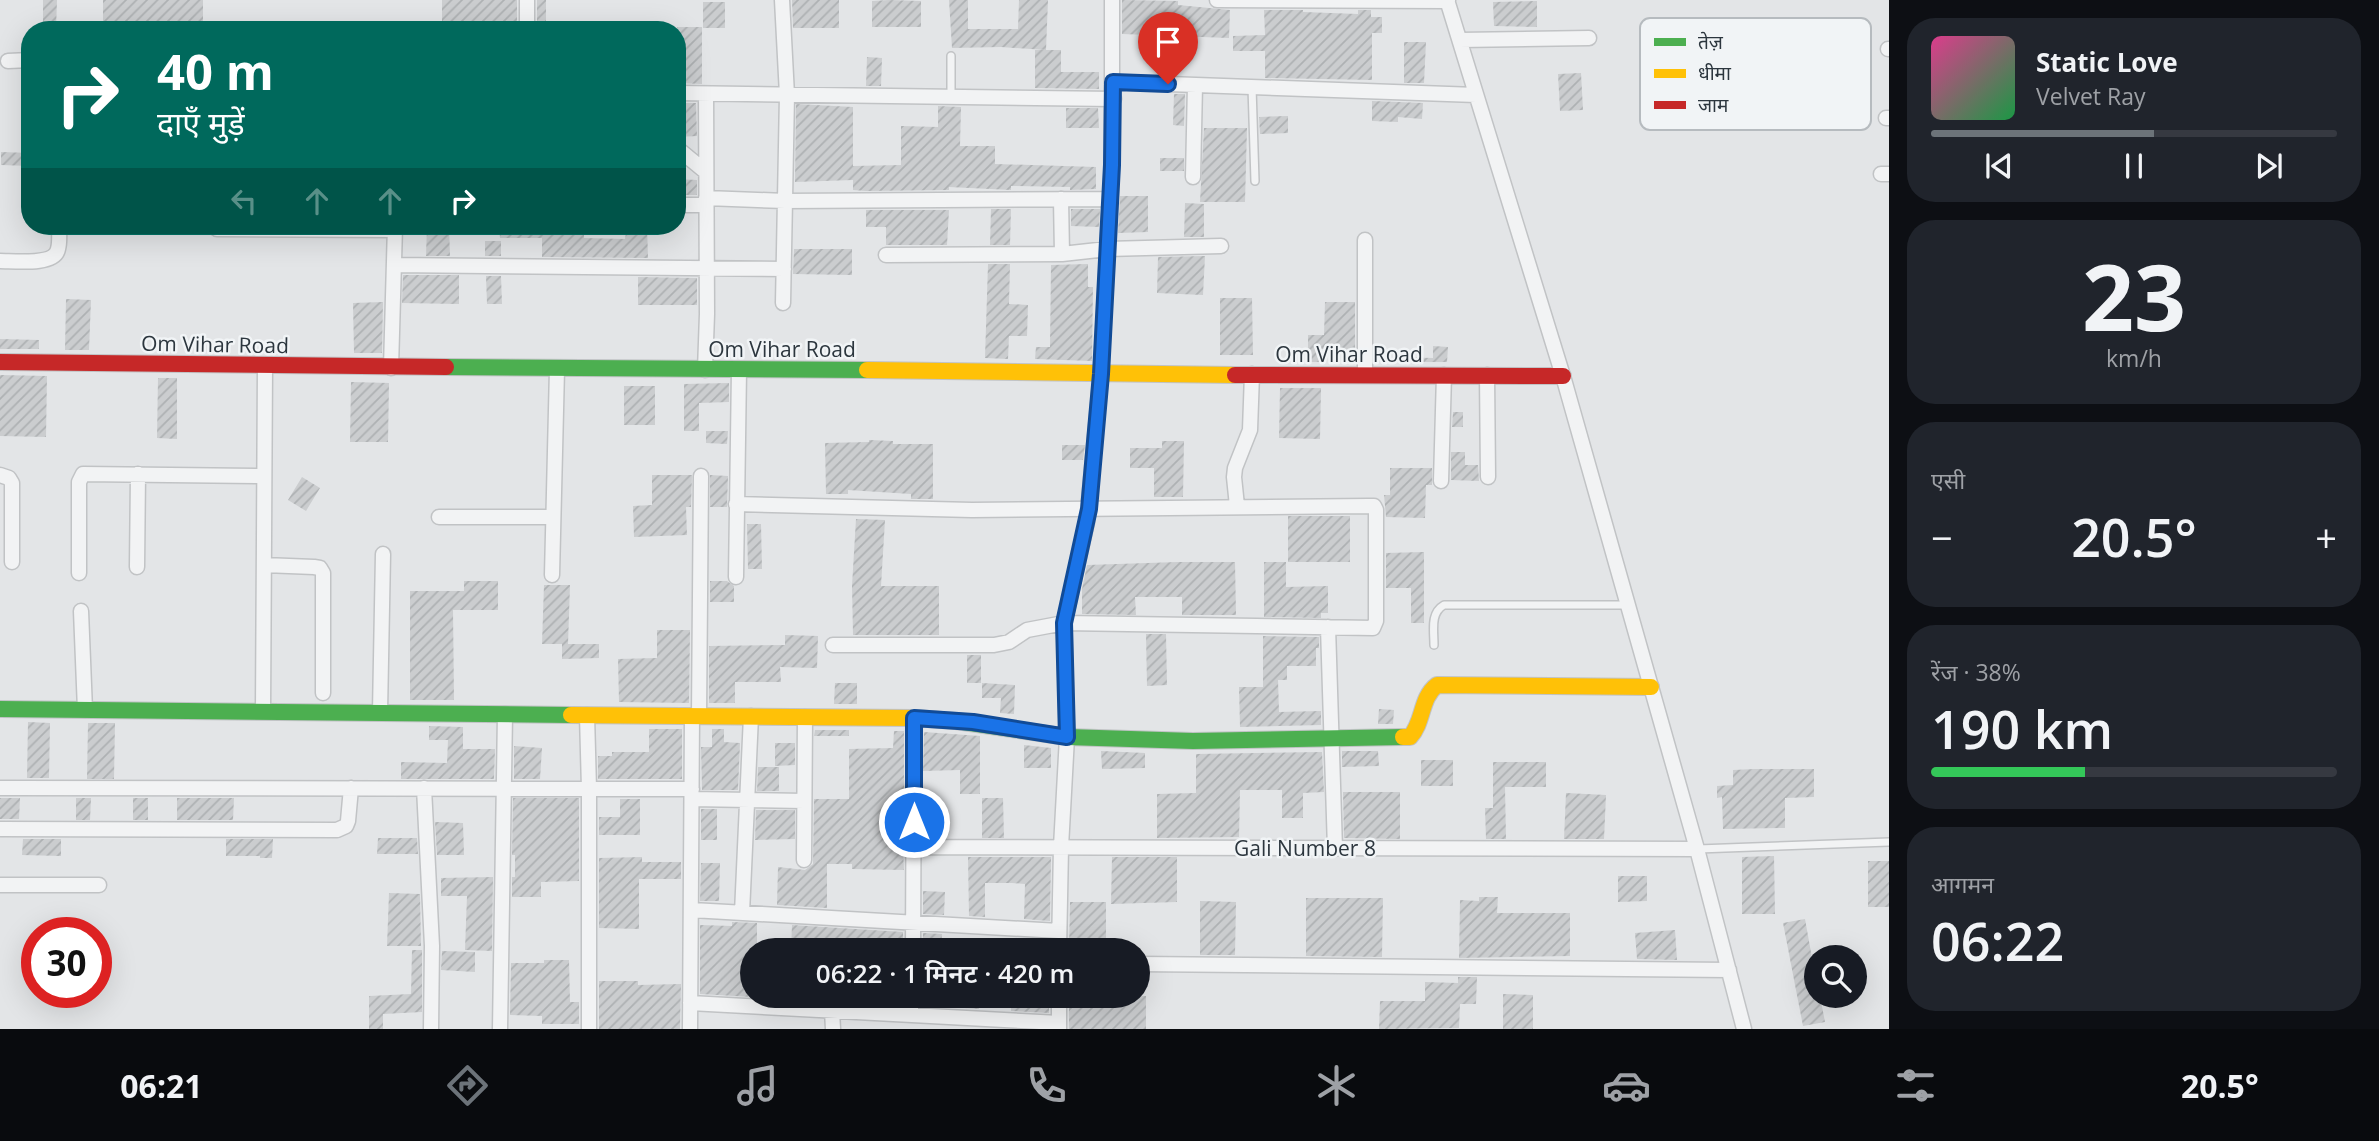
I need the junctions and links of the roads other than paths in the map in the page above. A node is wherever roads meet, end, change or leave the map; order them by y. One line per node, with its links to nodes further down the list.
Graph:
1 (527, 0): 6 (street)
2 (782, 0): 17 (street)
3 (1112, 0): 12 (street)
4 (1217, 0): 5 (street)
5 (1448, 0): 8 (street)
6 (527, 21)
7 (1589, 38): 8 (street)
8 (1460, 40): 18 (street)
9 (951, 56): 19 (lane)
10 (21, 60): 11 (street)
11 (8, 61)
12 (1113, 82): 13 (street); 20 (street)
13 (1195, 85): 14 (street); 23 (street)
14 (1252, 87): 18 (street); 24 (lane)
15 (686, 93): 16 (street)
16 (706, 94): 17 (street); 22 (street)
17 (787, 95): 19 (street); 27 (street)
18 (1476, 95): 53 (street)
19 (951, 97): 20 (street)
20 (1114, 99): 26 (street)
21 (686, 155): 22 (street)
22 (706, 172): 28 (street)
23 (1194, 177)
24 (1255, 181)
25 (1061, 199): 26 (street); 27 (street); 35 (street)
26 (1110, 199): 34 (street)
27 (785, 201): 28 (street); 40 (street)
28 (706, 202): 29 (street); 39 (street)
29 (686, 204)
30 (59, 235): 37 (street)
31 (395, 235): 38 (street)
32 (1365, 240): 50 (street)
33 (1221, 246): 34 (street)
34 (1107, 249): 35 (street); 48 (street)
35 (1062, 254): 36 (street)
36 (886, 255)
37 (0, 261)
38 (394, 265): 39 (street); 44 (street)
39 (706, 268): 40 (street); 46 (street)
40 (784, 269): 41 (street)
41 (783, 303)
42 (0, 362): 43 (street, Om Vihar Road)
43 (265, 366): 44 (street, Om Vihar Road); 56 (street)
44 (391, 368): 45 (street, Om Vihar Road)
45 (556, 369): 46 (street, Om Vihar Road); 64 (street)
46 (705, 370): 47 (street, Om Vihar Road)
47 (739, 370): 48 (street, Om Vihar Road); 60 (street)
48 (1101, 374): 49 (street, Om Vihar Road); 62 (street)
49 (1252, 374): 50 (street, Om Vihar Road); 61 (street)
50 (1365, 374): 51 (street, Om Vihar Road)
51 (1444, 375): 52 (street, Om Vihar Road); 59 (street)
52 (1487, 375): 53 (street, Om Vihar Road); 58 (street)
53 (1563, 376): 72 (street)
54 (138, 474): 56 (street); 68 (street); 69 (street)
55 (0, 475): 66 (street)
56 (264, 476): 67 (street)
57 (701, 476): 86 (street)
58 (1488, 477)
59 (1441, 481)
60 (736, 504): 62 (street); 71 (street)
61 (1237, 506): 62 (street); 75 (street)
62 (1089, 509): 74 (street)
63 (439, 517): 64 (street)
64 (553, 517): 70 (street)
65 (383, 554): 83 (street)
66 (12, 562)
67 (264, 565): 79 (street); 82 (street)
68 (138, 567)
69 (79, 573)
70 (552, 575)
71 (736, 577)
72 (1627, 605): 77 (lane); 78 (street)
73 (81, 611): 81 (street)
74 (1064, 623): 75 (street); 76 (street); 90 (street)
75 (1328, 626): 91 (street)
76 (833, 645)
77 (1434, 645)
78 (1651, 687): 91 (street); 105 (street)
79 (323, 692)
80 (0, 709): 81 (street)
81 (85, 710): 82 (street)
82 (263, 711): 83 (street)
83 (380, 712): 84 (street)
84 (505, 714): 85 (street); 95 (street)
85 (587, 715): 86 (street); 96 (street)
86 (695, 716): 87 (street); 97 (street)
87 (751, 716): 88 (street); 98 (street)
88 (805, 717): 89 (street); 99 (street)
89 (914, 718): 90 (street); 103 (street)
90 (1067, 737): 91 (street); 102 (street)
91 (1331, 739): 104 (street)
92 (0, 788): 93 (street)
93 (351, 788): 94 (street); 100 (street)
94 (424, 788): 95 (street); 123 (street)
95 (503, 788): 96 (street); 124 (street)
96 (589, 789): 97 (street); 125 (street)
97 (692, 794): 98 (street); 109 (street)
98 (747, 799): 99 (street); 110 (street)
99 (804, 801): 106 (street)
100 (0, 829)
101 (1889, 842): 105 (lane)
102 (1061, 847): 103 (street, Gali Number 8); 104 (street, Gali Number 8); 112 (street)
103 (914, 848): 111 (street)
104 (1335, 849): 105 (street, Gali Number 8)
105 (1697, 849): 116 (street)
106 (804, 860)
107 (0, 885): 108 (street)
108 (99, 885)
109 (692, 910): 110 (street); 117 (street)
110 (743, 914): 111 (street)
111 (913, 924): 112 (street); 113 (street)
112 (1059, 931): 114 (street)
113 (913, 938)
114 (1059, 938)
115 (1150, 964): 116 (street)
116 (1729, 970): 128 (street)
117 (690, 1003): 120 (street); 126 (street)
118 (911, 1008): 121 (street)
119 (1059, 1008): 122 (street)
120 (832, 1011): 121 (street); 127 (street)
121 (911, 1015): 122 (street)
122 (1059, 1026)
123 (431, 1029)
124 (500, 1029)
125 (589, 1029)
126 (690, 1029)
127 (833, 1029)
128 (1744, 1029)

